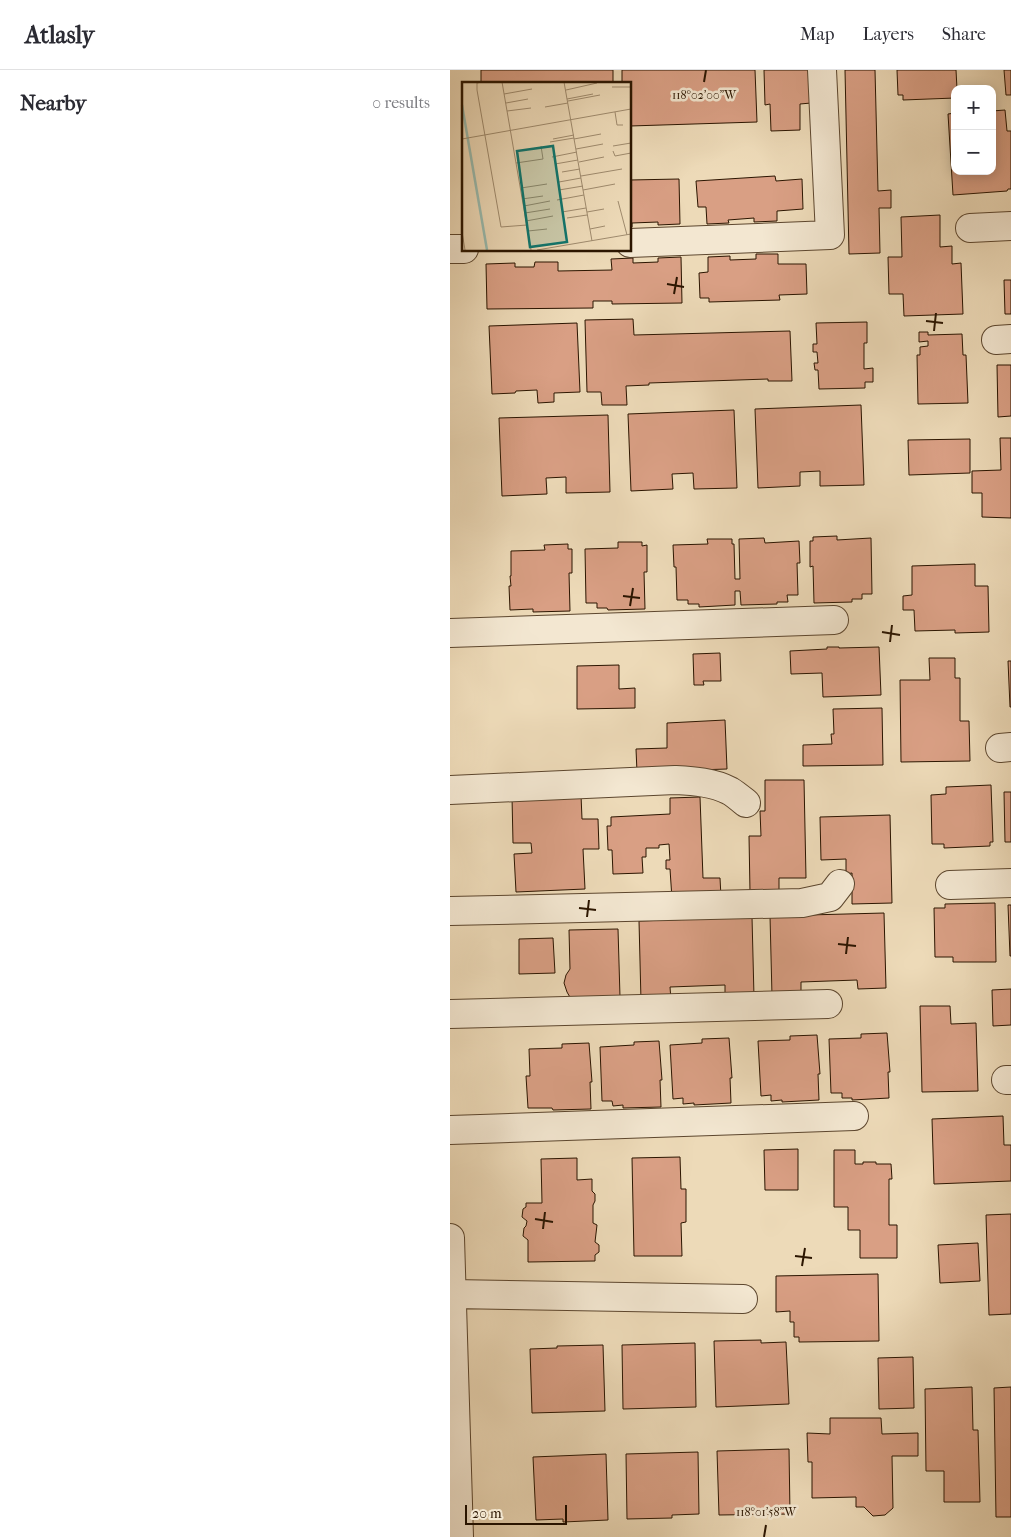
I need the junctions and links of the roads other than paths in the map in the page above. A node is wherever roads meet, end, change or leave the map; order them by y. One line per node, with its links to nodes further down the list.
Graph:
1 (822, 70): 4 (street)
2 (1011, 226): 3 (street)
3 (970, 228)
4 (631, 243)
5 (834, 620): 6 (street)
6 (450, 633)
7 (450, 790): 8 (street)
8 (746, 803)
9 (1011, 883): 11 (street)
10 (840, 884): 12 (street)
11 (950, 885)
12 (450, 911)
13 (828, 1004): 14 (street)
14 (450, 1014)
15 (854, 1116): 16 (street)
16 (450, 1130)
17 (450, 1238): 18 (street)
18 (452, 1294): 19 (street); 20 (street)
19 (742, 1299)
20 (459, 1537)

